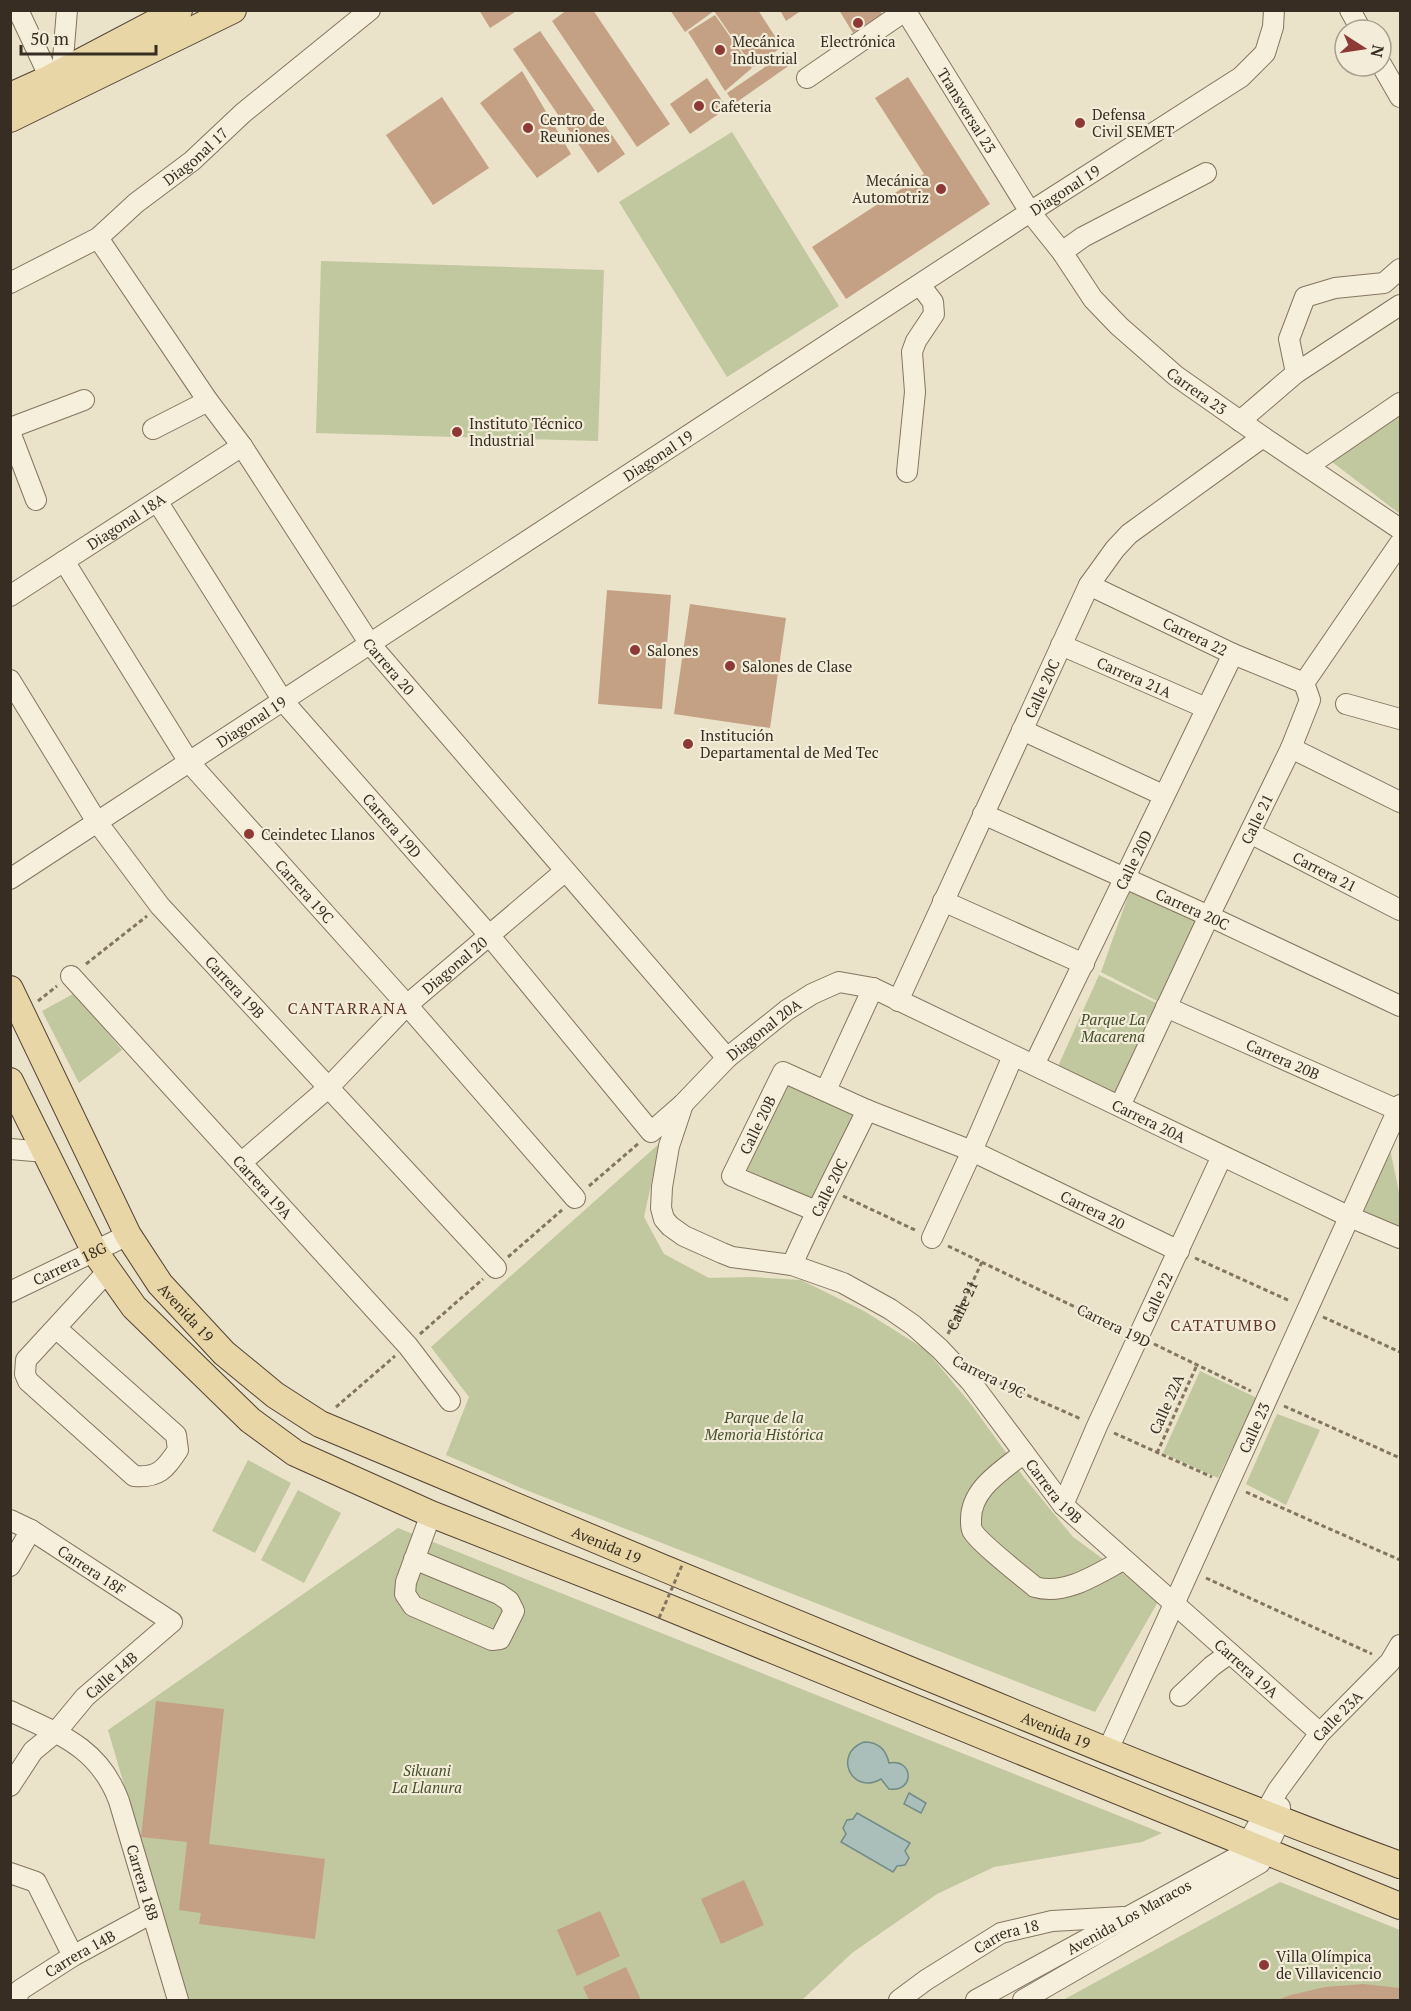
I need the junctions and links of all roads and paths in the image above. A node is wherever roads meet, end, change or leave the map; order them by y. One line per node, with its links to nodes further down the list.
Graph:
1 (18, 10): 10 (street)
2 (67, 10): 10 (street)
3 (178, 10): 10 (main road)
4 (233, 10): 10 (main road)
5 (370, 10): 18 (street, Diagonal 17)
6 (1274, 10): 17 (street, Diagonal 19)
7 (905, 11): 8 (street); 17 (street, Transversal 23)
8 (807, 78)
9 (1390, 78): 13 (street)
10 (50, 83): 11 (main road); 12 (main road); 14 (main road); 15 (main road)
11 (10, 89)
12 (10, 96)
13 (1401, 97)
14 (10, 119)
15 (10, 129)
16 (1206, 173): 19 (street)
17 (1030, 212): 19 (street, Carrera 23); 22 (street, Diagonal 19)
18 (98, 238): 21 (street, Diagonal 17); 26 (street, Carrera 20)
19 (1062, 252): 28 (street, Carrera 23)
20 (1401, 269): 24 (street)
21 (10, 283)
22 (920, 285): 34 (street); 42 (street, Diagonal 19)
23 (1401, 305): 24 (street)
24 (1296, 374): 28 (street)
25 (84, 400): 30 (street)
26 (208, 400): 29 (street); 32 (street, Carrera 20)
27 (1401, 403): 33 (street)
28 (1240, 421): 31 (street, Carrera 23)
29 (153, 429)
30 (10, 430): 35 (street)
31 (1263, 437): 33 (street, Carrera 23); 40 (street, Calle 20C)
32 (242, 446): 36 (street, Diagonal 18A); 42 (street, Carrera 20)
33 (1308, 466): 37 (street, Carrera 23)
34 (907, 472)
35 (36, 500)
36 (157, 501): 39 (street, Diagonal 18A); 47 (street, Carrera 19D)
37 (1401, 529)
38 (1401, 543): 46 (street)
39 (64, 561): 41 (street, Diagonal 18A); 53 (street, Carrera 19C)
40 (1089, 585): 43 (street, Calle 20C); 44 (street, Carrera 22)
41 (10, 596)
42 (370, 644): 47 (street, Diagonal 19); 59 (street, Carrera 20)
43 (1061, 645): 49 (street, Carrera 21A); 51 (street, Calle 20C)
44 (1233, 654): 46 (street, Carrera 22); 49 (street, Calle 20D)
45 (10, 680): 57 (street, Carrera 19B)
46 (1304, 683): 52 (street, Calle 21)
47 (283, 701): 53 (street, Diagonal 19); 66 (street, Carrera 19D)
48 (1346, 704): 50 (street)
49 (1206, 708): 54 (street, Calle 20D)
50 (1401, 719)
51 (1022, 730): 54 (street); 56 (street, Calle 20C)
52 (1291, 748): 55 (street); 58 (street, Calle 21)
53 (189, 762): 57 (street, Diagonal 19); 73 (street, Carrera 19C)
54 (1163, 795): 61 (street, Calle 20D)
55 (1401, 802)
56 (983, 814): 61 (street, Carrera 20C); 62 (street, Calle 20C)
57 (97, 822): 60 (street, Diagonal 19); 63 (street, Carrera 19B)
58 (1250, 833): 64 (street, Carrera 21); 65 (street, Calle 21)
59 (564, 872): 66 (street, Diagonal 20); 77 (street, Carrera 20)
60 (10, 879)
61 (1126, 879): 65 (street, Carrera 20C); 67 (street, Calle 20D)
62 (944, 901): 67 (street); 71 (street, Calle 20C)
63 (160, 906): 68 (path); 81 (street, Carrera 19B)
64 (1401, 910)
65 (1209, 916): 74 (street, Carrera 20C); 75 (street, Calle 21)
66 (489, 935): 73 (street, Diagonal 20); 87 (street, Carrera 19D)
67 (1084, 964): 78 (street, Calle 20D)
68 (71, 976): 72 (path); 92 (street, Carrera 19A)
69 (873, 988): 71 (street, Diagonal 20A); 77 (street, Diagonal 20A); 82 (street)
70 (10, 989): 97 (main road, Avenida 19)
71 (898, 1001): 76 (street, Carrera 20A)
72 (32, 1005)
73 (406, 1005): 81 (street, Diagonal 20); 94 (street, Carrera 19C)
74 (1401, 1006)
75 (1166, 1007): 84 (street, Calle 21); 86 (street, Carrera 20B)
76 (1013, 1056): 78 (street, Carrera 20A); 89 (street)
77 (728, 1058): 83 (street, Diagonal 20A)
78 (1034, 1065): 84 (street, Carrera 20A)
79 (783, 1072): 82 (street, Carrera 20); 95 (street, Calle 20B)
80 (10, 1081): 90 (main road)
81 (328, 1088): 92 (street, Diagonal 20); 104 (street, Carrera 19B)
82 (826, 1090): 85 (street, Carrera 20)
83 (683, 1104): 87 (street, Diagonal 20A); 103 (street, Carrera 19C)
84 (1120, 1106): 91 (street, Carrera 20A)
85 (867, 1110): 89 (street, Carrera 20); 93 (street, Calle 20C)
86 (1400, 1113): 96 (street, Calle 23)
87 (651, 1132)
88 (10, 1149): 90 (street)
89 (972, 1151): 98 (street); 100 (street, Carrera 20)
90 (46, 1152): 101 (main road)
91 (1222, 1156): 96 (street, Carrera 20A); 100 (street, Calle 22)
92 (242, 1162): 114 (street, Carrera 19A)
93 (829, 1190): 95 (street, Calle 20C); 98 (path, Carrera 19D)
94 (575, 1198)
95 (816, 1211): 103 (street, Calle 20C)
96 (1350, 1217): 99 (street, Carrera 20A); 106 (street, Calle 23)
97 (128, 1235): 101 (street, Carrera 18G); 142 (main road, Avenida 19)
98 (932, 1238): 102 (path, Carrera 19D)
99 (1401, 1238)
100 (1179, 1251): 106 (path); 108 (street, Calle 22)
101 (101, 1262): 105 (street, Carrera 18G); 107 (street); 121 (main road)
102 (982, 1262): 108 (path, Carrera 19D); 110 (path, Calle 21)
103 (792, 1265): 110 (street, Carrera 19C)
104 (496, 1268)
105 (10, 1292)
106 (1308, 1310): 109 (path); 113 (street, Calle 23)
107 (56, 1328): 107 (street)
108 (1139, 1337): 111 (path, Carrera 19D); 115 (street, Calle 22)
109 (1401, 1353)
110 (947, 1355): 116 (street, Carrera 19B)
111 (1197, 1365): 113 (path, Carrera 19D); 117 (path, Calle 22A)
112 (984, 1375): 115 (path, Carrera 19C)
113 (1267, 1399): 118 (path, Carrera 19D); 119 (street, Calle 23)
114 (450, 1401)
115 (1097, 1426): 117 (path, Carrera 19C); 120 (street, Calle 22)
116 (1024, 1453): 120 (street, Carrera 19B); 125 (street)
117 (1157, 1453): 119 (path, Carrera 19C)
118 (1401, 1458)
119 (1228, 1484): 126 (path, Carrera 19C); 129 (street, Calle 23)
120 (1062, 1504): 125 (street, Carrera 19B)
121 (431, 1514): 124 (street); 145 (main road)
122 (10, 1520): 123 (street, Carrera 18F)
123 (31, 1530): 128 (street); 134 (street, Carrera 18F)
124 (414, 1559): 124 (street)
125 (1123, 1560): 132 (street, Carrera 19B)
126 (1401, 1560)
127 (683, 1563): 133 (path, bridge)
128 (10, 1566)
129 (1189, 1570): 132 (street, Calle 23); 137 (path)
130 (667, 1576): 131 (path)
131 (678, 1581)
132 (1174, 1605): 136 (street, Carrera 19A); 142 (street, Calle 23)
133 (659, 1618)
134 (172, 1622): 140 (street, Calle 14B)
135 (1401, 1645): 137 (street, Calle 23A)
136 (1230, 1653): 138 (street); 141 (street, Carrera 19A)
137 (1390, 1662): 141 (street, Calle 23A)
138 (1180, 1696)
139 (10, 1711): 140 (street, Carrera 18B)
140 (56, 1732): 143 (street, Calle 14B); 149 (street, Carrera 18B)
141 (1320, 1733): 144 (street, Calle 23A)
142 (1107, 1752): 144 (main road, Avenida 19)
143 (10, 1786)
144 (1271, 1817): 145 (street, Avenida Los Maracos); 146 (main road, Avenida 19)
145 (1256, 1848): 148 (main road); 150 (street, Avenida Los Maracos); 156 (street, Avenida Los Maracos)
146 (1401, 1865)
147 (10, 1873): 151 (street)
148 (1401, 1906)
149 (152, 1913): 151 (street, Carrera 14B); 153 (street, Carrera 18B)
150 (1129, 1917): 154 (street, Carrera 18); 155 (street, Avenida Los Maracos)
151 (73, 1956): 152 (street, Carrera 14B)
152 (15, 1992)
153 (178, 2000)
154 (899, 2001)
155 (976, 2001)
156 (1023, 2001)

